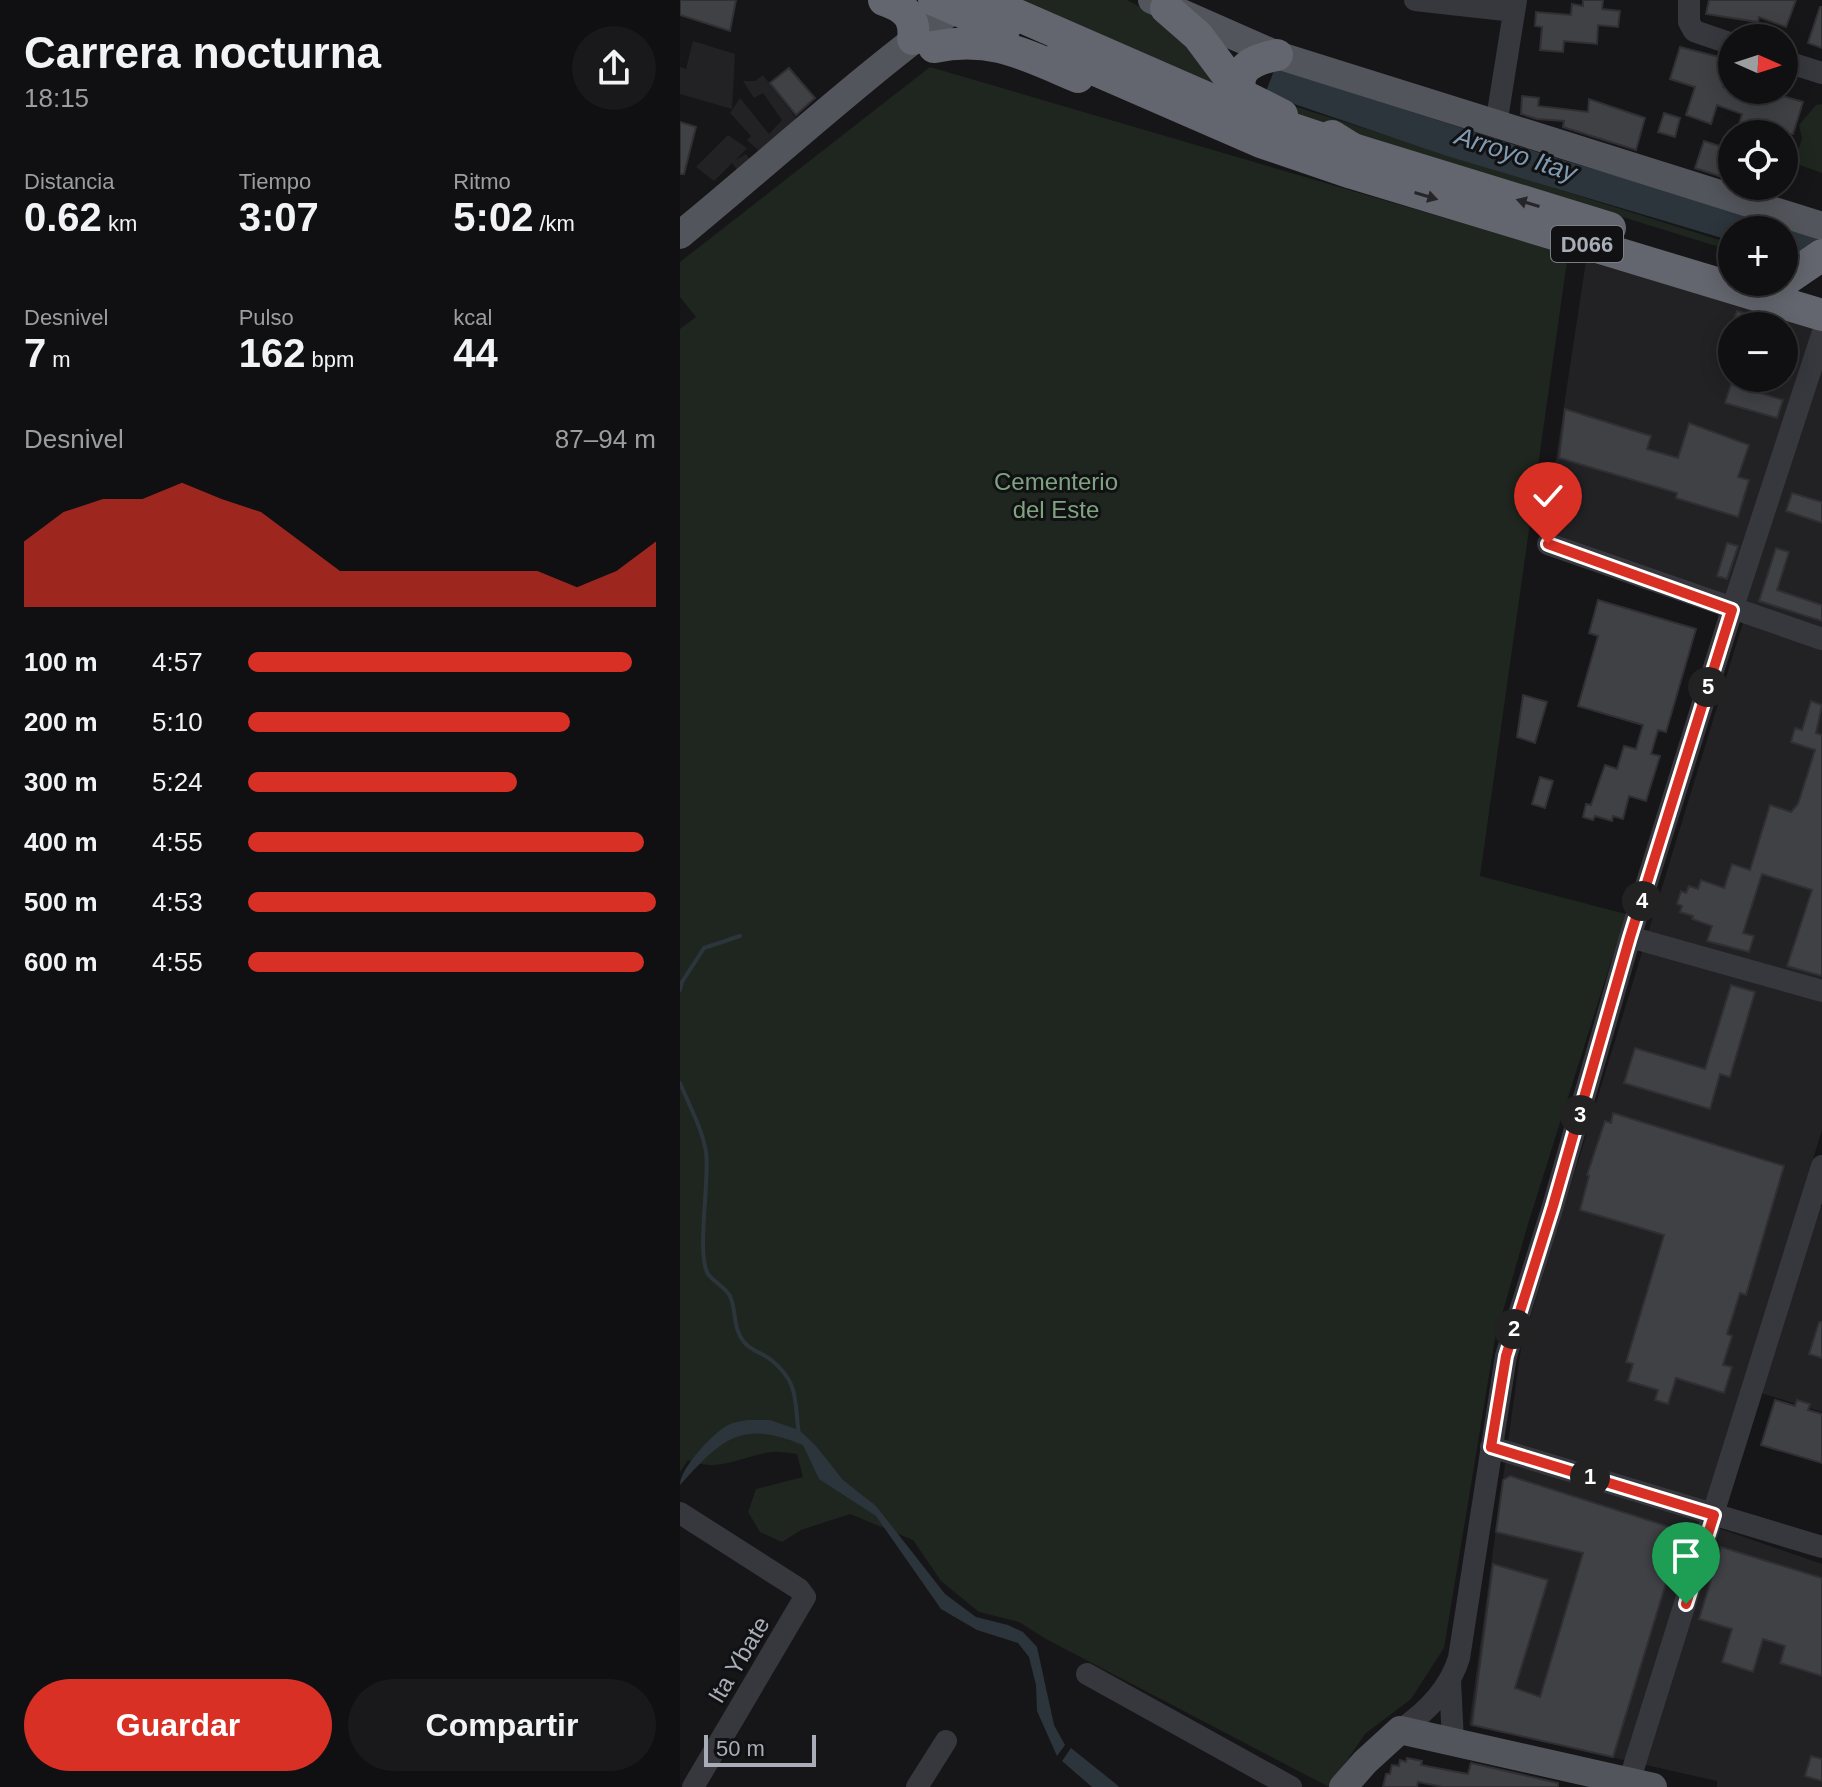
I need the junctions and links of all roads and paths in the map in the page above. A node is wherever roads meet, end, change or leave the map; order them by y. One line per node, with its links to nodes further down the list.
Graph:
1 (934, 0): 17 (highway, D066, bridge)
2 (967, 0): 11 (main road)
3 (983, 0): 17 (highway, D066, bridge)
4 (1004, 0): 11 (main road)
5 (1415, 0): 9 (street)
6 (1689, 0): 10 (street)
7 (901, 1): 11 (highway)
8 (1159, 4): 12 (main road); 15 (highway)
9 (1515, 6): 16 (street)
10 (1718, 39)
11 (923, 43): 17 (highway); 19 (main road)
12 (1277, 55): 15 (highway); 16 (main road)
13 (1798, 65): 14 (street)
14 (1822, 73)
15 (1242, 95): 17 (highway)
16 (1496, 125): 18 (main road)
17 (1352, 161): 21 (highway, D066, one-way to 17); 25 (highway, D066, one-way to 25)
18 (1822, 226)
19 (680, 235)
20 (1822, 255): 22 (highway)
21 (1718, 261)
22 (1798, 271)
23 (1798, 285): 24 (highway)
24 (1822, 292)
25 (1822, 315)
26 (1822, 335): 28 (street)
27 (1548, 544): 28 (street)
28 (1732, 610): 29 (street); 30 (street)
29 (1822, 639)
30 (1630, 937): 31 (street); 33 (street)
31 (1822, 991)
32 (1822, 1166): 35 (street)
33 (1491, 1447): 35 (street); 38 (street)
34 (680, 1513): 43 (street, Ita Ybate)
35 (1714, 1515): 36 (street); 42 (street)
36 (1822, 1547)
37 (1087, 1674): 45 (street)
38 (1450, 1680): 39 (street); 41 (street)
39 (1400, 1730): 41 (main road); 46 (main road)
40 (946, 1741): 44 (street)
41 (1453, 1742): 42 (main road)
42 (1641, 1785)
43 (693, 1787)
44 (917, 1787)
45 (1291, 1787)
46 (1343, 1787)

